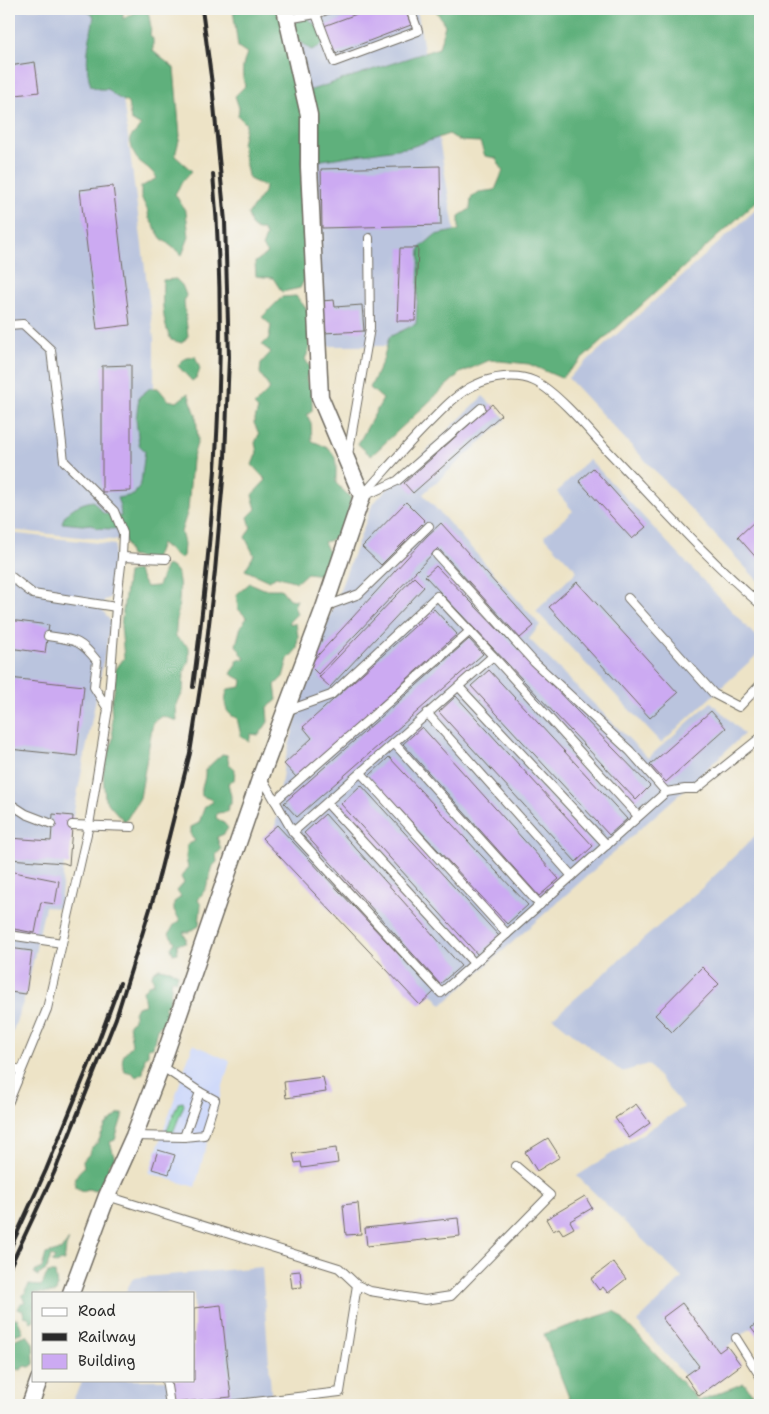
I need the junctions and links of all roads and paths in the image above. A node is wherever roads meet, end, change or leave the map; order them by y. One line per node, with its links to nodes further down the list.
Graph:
1 (329, 9): 4 (lane)
2 (410, 9): 4 (lane)
3 (286, 14): 4 (lane); 8 (street)
4 (316, 14)
5 (369, 238): 8 (lane)
6 (9, 325): 12 (lane)
7 (481, 408): 9 (lane)
8 (347, 462): 9 (street)
9 (362, 496): 16 (lane); 18 (street)
10 (429, 526): 18 (lane)
11 (437, 555): 31 (lane)
12 (122, 557): 13 (lane); 17 (lane)
13 (166, 559)
14 (9, 575): 17 (lane)
15 (628, 598): 22 (lane)
16 (760, 604)
17 (116, 607): 24 (lane)
18 (324, 608): 25 (street)
19 (470, 631): 21 (lane); 25 (lane); 32 (lane)
20 (48, 636): 24 (lane)
21 (493, 656): 23 (lane); 35 (lane)
22 (760, 685)
23 (460, 687): 26 (lane); 41 (lane)
24 (108, 709): 37 (lane)
25 (285, 712): 30 (street)
26 (427, 713): 28 (lane); 42 (lane)
27 (760, 738): 31 (lane)
28 (394, 743): 29 (lane); 43 (lane)
29 (361, 773): 34 (lane); 44 (lane)
30 (261, 776): 32 (lane); 48 (street)
31 (666, 792): 35 (lane)
32 (275, 801): 40 (lane)
33 (9, 803): 36 (lane)
34 (327, 803): 40 (lane); 47 (lane)
35 (638, 816): 41 (lane)
36 (52, 824)
37 (89, 824): 38 (lane); 39 (lane); 46 (lane)
38 (72, 825)
39 (132, 826)
40 (293, 832): 47 (lane)
41 (607, 845): 42 (lane)
42 (572, 876): 43 (lane)
43 (540, 905): 44 (lane)
44 (507, 934): 47 (lane)
45 (9, 935): 46 (lane)
46 (62, 943): 50 (lane)
47 (474, 963)
48 (161, 1066): 51 (lane); 53 (street)
49 (9, 1067): 50 (lane)
50 (22, 1070): 52 (lane)
51 (200, 1092): 54 (lane); 54 (lane)
52 (9, 1101)
53 (134, 1136): 54 (lane); 56 (street)
54 (184, 1137)
55 (516, 1166): 57 (lane)
56 (107, 1196): 57 (lane); 58 (street)
57 (357, 1285): 65 (lane)
58 (71, 1292)
59 (736, 1338): 60 (lane)
60 (760, 1376)
61 (38, 1382): 63 (street)
62 (166, 1382): 64 (lane)
63 (30, 1405)
64 (170, 1405)
65 (228, 1405)

